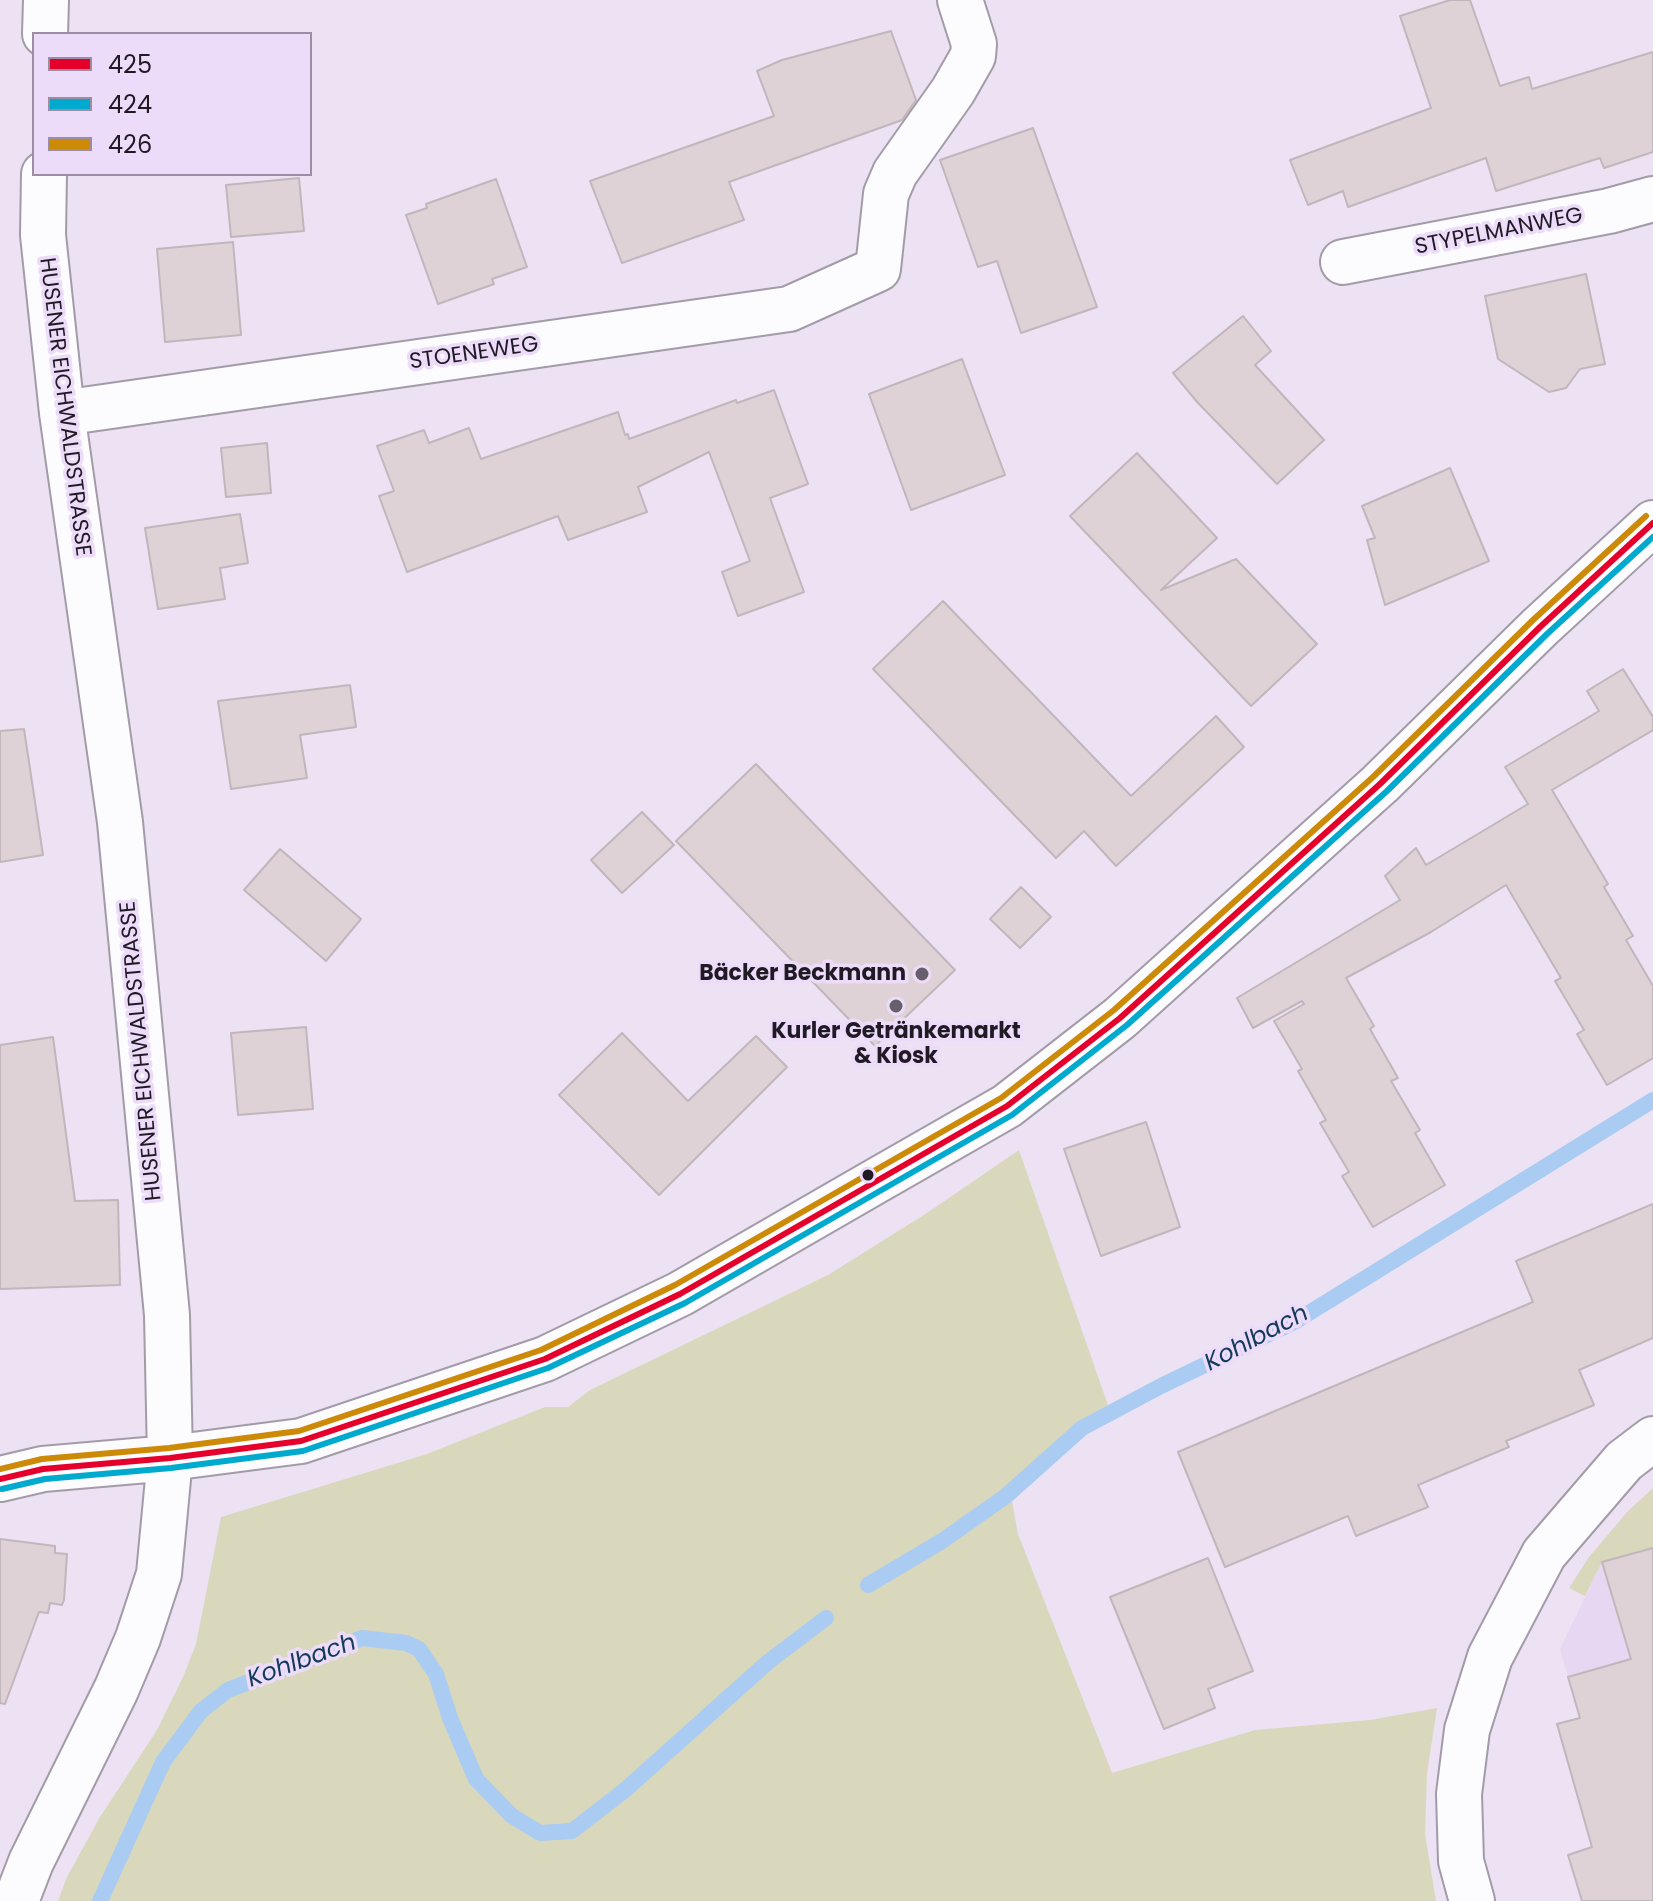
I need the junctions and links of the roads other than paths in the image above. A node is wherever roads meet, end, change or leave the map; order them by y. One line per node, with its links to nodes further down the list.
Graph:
1 (46, 0): 3 (street)
2 (960, 0): 7 (street, STOENEWEG)
3 (45, 32)
4 (44, 176): 7 (street, HUSENER EICHWALDSTRASSE)
5 (1653, 199): 6 (street, STYPELMANWEG)
6 (1343, 262)
7 (62, 413): 10 (street, HUSENER EICHWALDSTRASSE)
8 (1653, 523): 10 (street)
9 (1653, 1439): 13 (street)
10 (170, 1458): 11 (street); 12 (street, HUSENER EICHWALDSTRASSE)
11 (0, 1479)
12 (16, 1901)
13 (1472, 1901)

